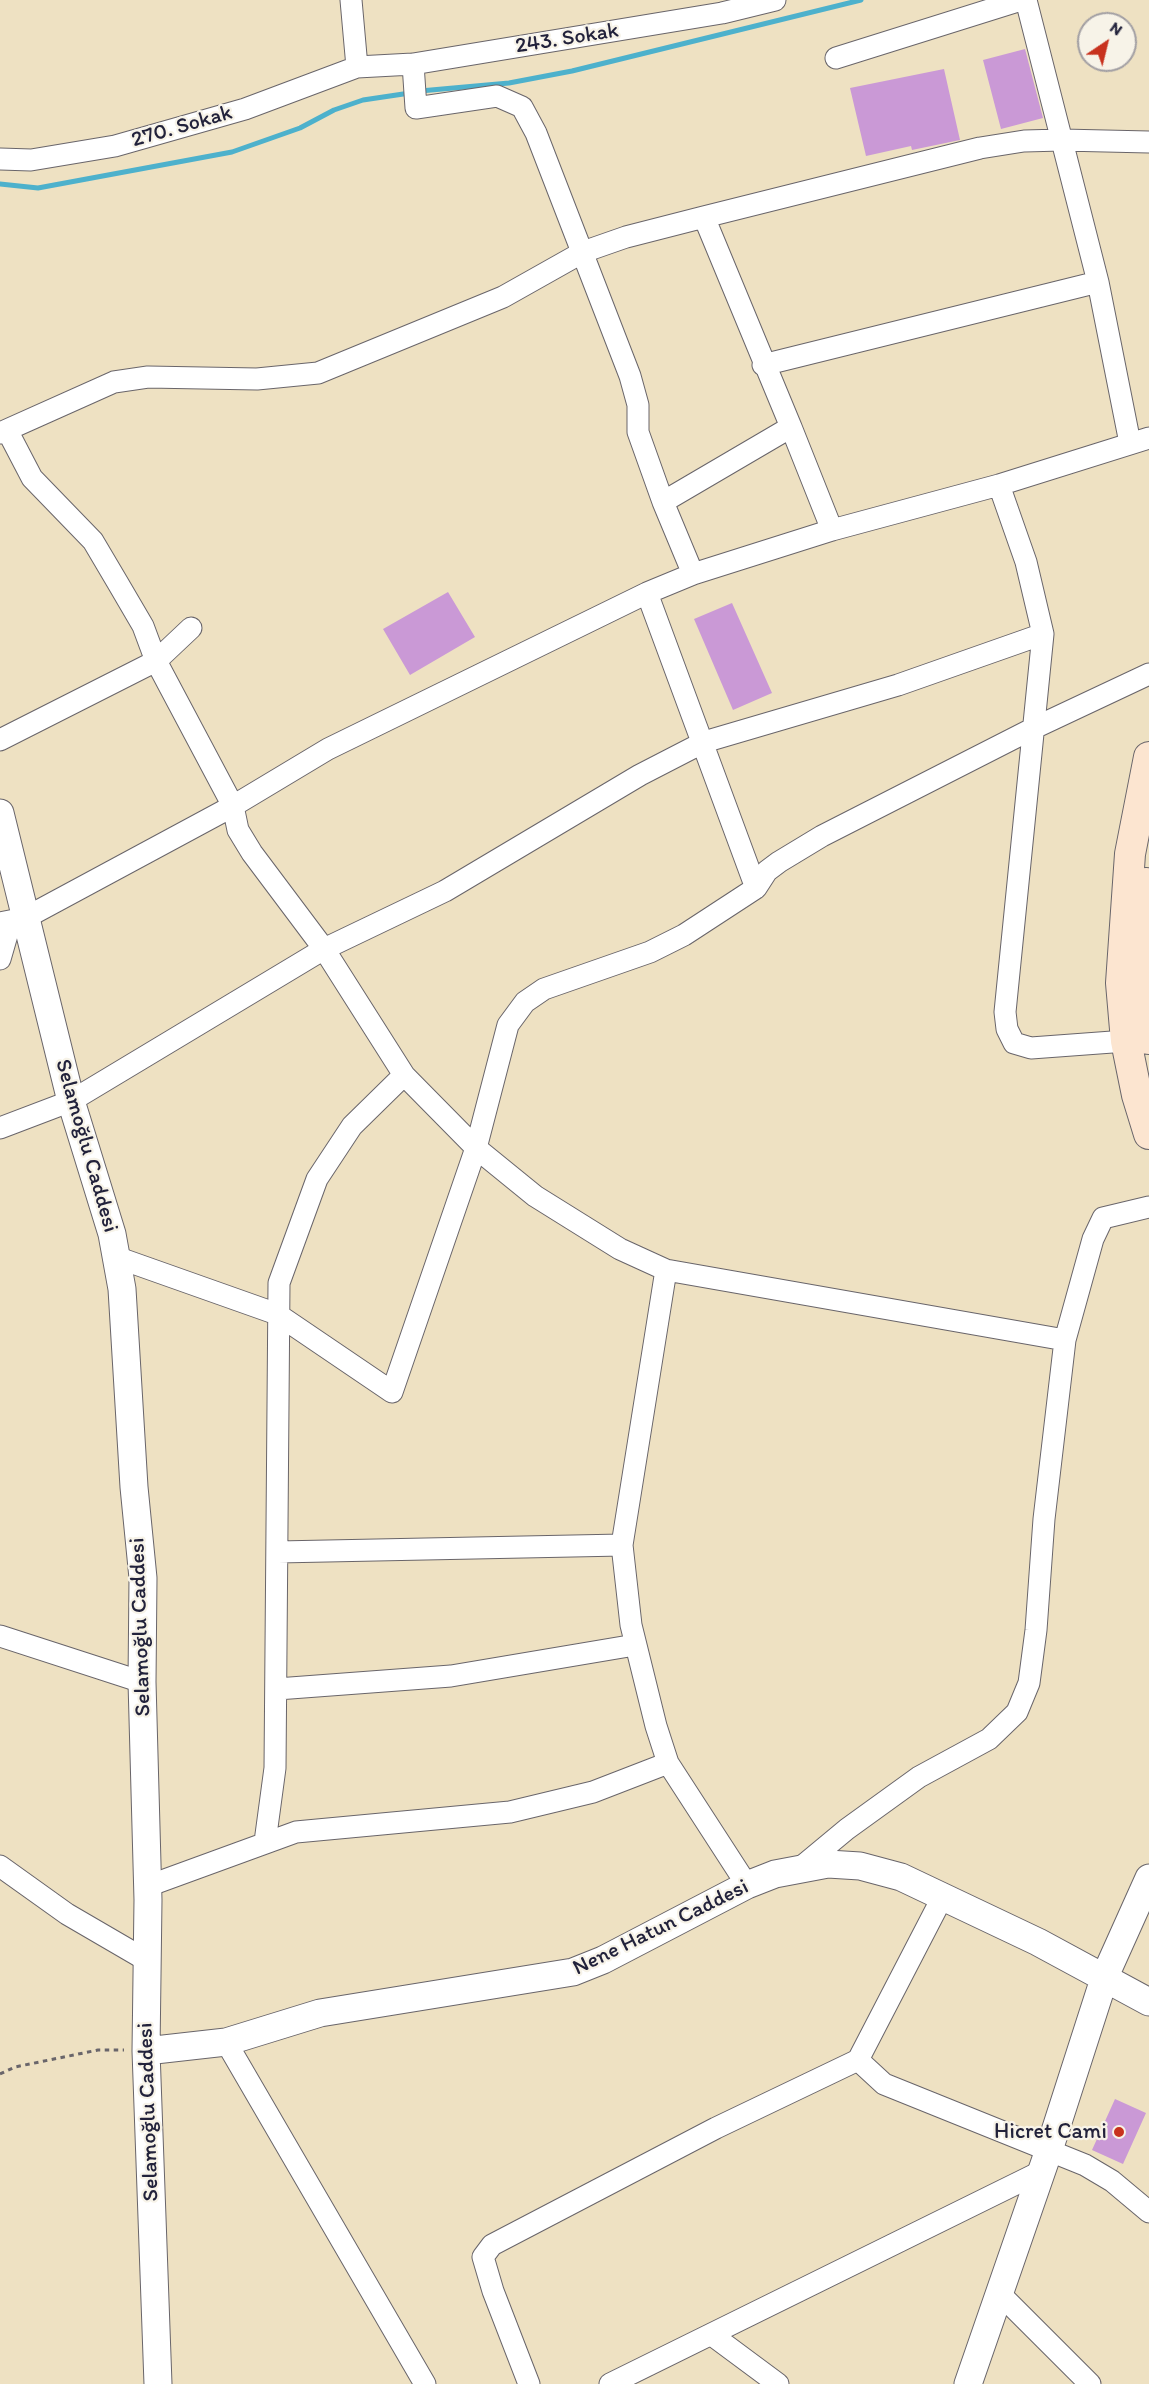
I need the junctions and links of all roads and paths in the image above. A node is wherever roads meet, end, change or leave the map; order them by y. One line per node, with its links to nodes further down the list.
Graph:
1 (351, 0): 8 (street)
2 (775, 0): 5 (street, 243. Sokak)
3 (1021, 0): 6 (street)
4 (1026, 0): 9 (street)
5 (726, 6): 7 (street, 243. Sokak)
6 (836, 58)
7 (413, 64): 8 (street, 243. Sokak); 13 (street)
8 (357, 67): 11 (street, 270. Sokak)
9 (1062, 140): 10 (street); 12 (street); 14 (street)
10 (1149, 142)
11 (0, 159)
12 (704, 217): 13 (street); 15 (street)
13 (583, 252): 17 (street); 20 (street)
14 (1098, 282): 15 (street); 18 (street)
15 (764, 365): 16 (street)
16 (791, 427): 20 (street); 21 (street)
17 (3, 432): 26 (street)
18 (1139, 441): 19 (street)
19 (999, 485): 21 (street); 25 (street)
20 (663, 502): 22 (street)
21 (832, 530): 22 (street)
22 (693, 574): 23 (street)
23 (647, 593): 30 (street); 32 (street)
24 (191, 628): 26 (street)
25 (1043, 634): 28 (street); 30 (street)
26 (156, 661): 29 (street); 32 (street)
27 (1149, 674): 28 (street)
28 (1032, 729): 35 (street); 39 (street)
29 (0, 740)
30 (704, 742): 35 (street); 37 (street)
31 (1149, 757): 39 (main road)
32 (232, 806): 36 (street); 37 (street)
33 (0, 813): 36 (street, Selamoğlu Caddesi)
34 (1149, 868): 39 (main road)
35 (756, 888): 44 (street)
36 (12, 920): 38 (street); 41 (street, Selamoğlu Caddesi)
37 (324, 949): 40 (street); 41 (street)
38 (0, 959)
39 (1137, 1040): 43 (main road)
40 (404, 1075): 44 (street); 48 (street)
41 (71, 1101): 42 (street); 46 (street, Selamoğlu Caddesi)
42 (0, 1128)
43 (1149, 1134)
44 (476, 1148): 47 (street); 48 (street)
45 (1149, 1207): 49 (street)
46 (116, 1257): 48 (street); 54 (street, Selamoğlu Caddesi)
47 (666, 1270): 49 (street); 50 (street)
48 (277, 1314): 51 (street)
49 (1065, 1340): 59 (street)
50 (621, 1545): 51 (street); 53 (street)
51 (278, 1552): 55 (street)
52 (0, 1636): 54 (street)
53 (635, 1645): 55 (street); 56 (street)
54 (142, 1682): 62 (street, Selamoğlu Caddesi)
55 (277, 1689): 57 (street)
56 (668, 1763): 57 (street); 61 (street)
57 (265, 1842): 62 (street)
58 (0, 1866): 64 (street)
59 (800, 1868): 61 (street, Nene Hatun Caddesi); 63 (street, Nene Hatun Caddesi)
60 (1149, 1878): 65 (street)
61 (747, 1885): 67 (street, Nene Hatun Caddesi)
62 (148, 1886): 64 (street, Selamoğlu Caddesi)
63 (944, 1896): 65 (street, Nene Hatun Caddesi); 69 (street)
64 (146, 1960): 68 (street, Selamoğlu Caddesi)
65 (1105, 1976): 66 (street, Nene Hatun Caddesi); 71 (street)
66 (1149, 2002)
67 (226, 2042): 68 (street, Nene Hatun Caddesi); 76 (street)
68 (147, 2051): 70 (path); 75 (street, Selamoğlu Caddesi)
69 (858, 2060): 71 (street); 77 (street)
70 (0, 2074)
71 (1046, 2160): 72 (street); 73 (street); 74 (street)
72 (1149, 2212)
73 (999, 2293): 80 (street); 81 (street)
74 (712, 2335): 78 (street); 79 (street)
75 (158, 2384)
76 (425, 2384)
77 (529, 2384)
78 (610, 2384)
79 (778, 2384)
80 (968, 2384)
81 (1090, 2384)

